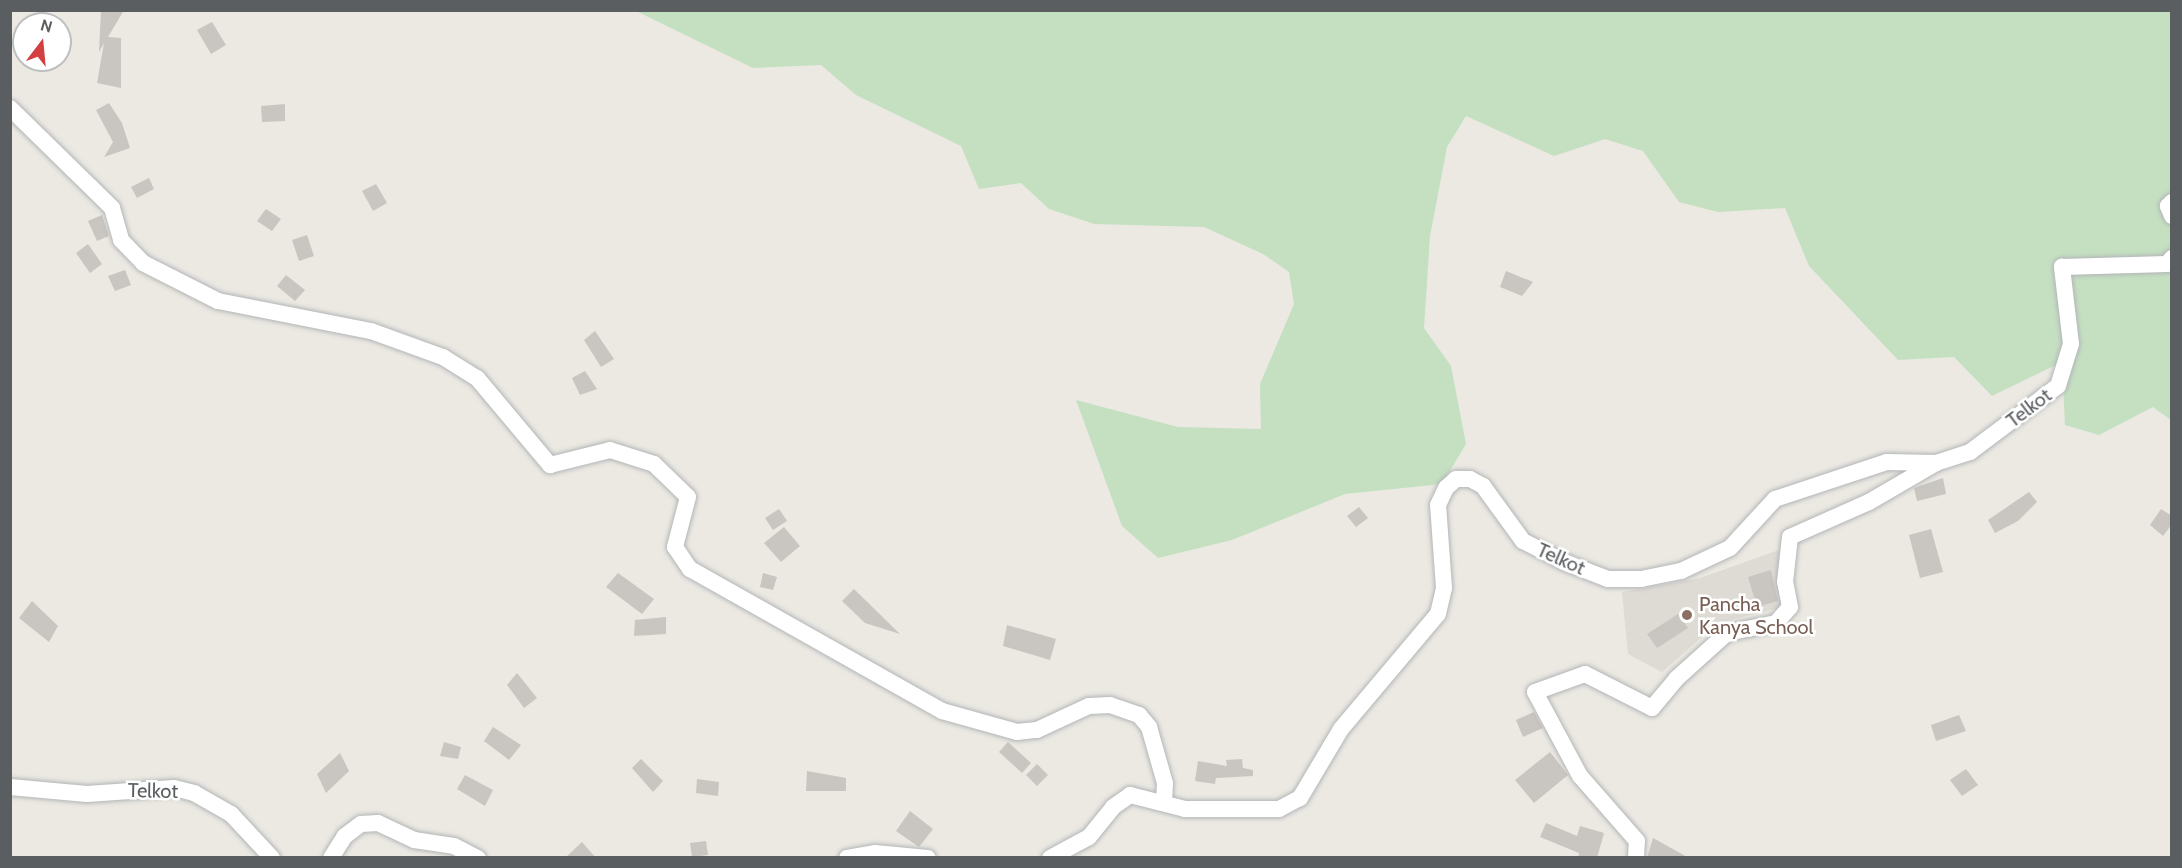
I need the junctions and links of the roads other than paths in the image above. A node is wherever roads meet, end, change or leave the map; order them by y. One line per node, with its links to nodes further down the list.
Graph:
1 (10, 108): 7 (street)
2 (2172, 202): 3 (street)
3 (2172, 216)
4 (2172, 258): 5 (street, Telkot)
5 (1936, 463): 7 (street, Telkot); 14 (street)
6 (10, 787): 8 (street, Telkot)
7 (1164, 803): 13 (street, Telkot)
8 (272, 858)
9 (332, 858): 10 (street)
10 (478, 858)
11 (847, 858): 12 (street)
12 (928, 858)
13 (1050, 858)
14 (1636, 858)

